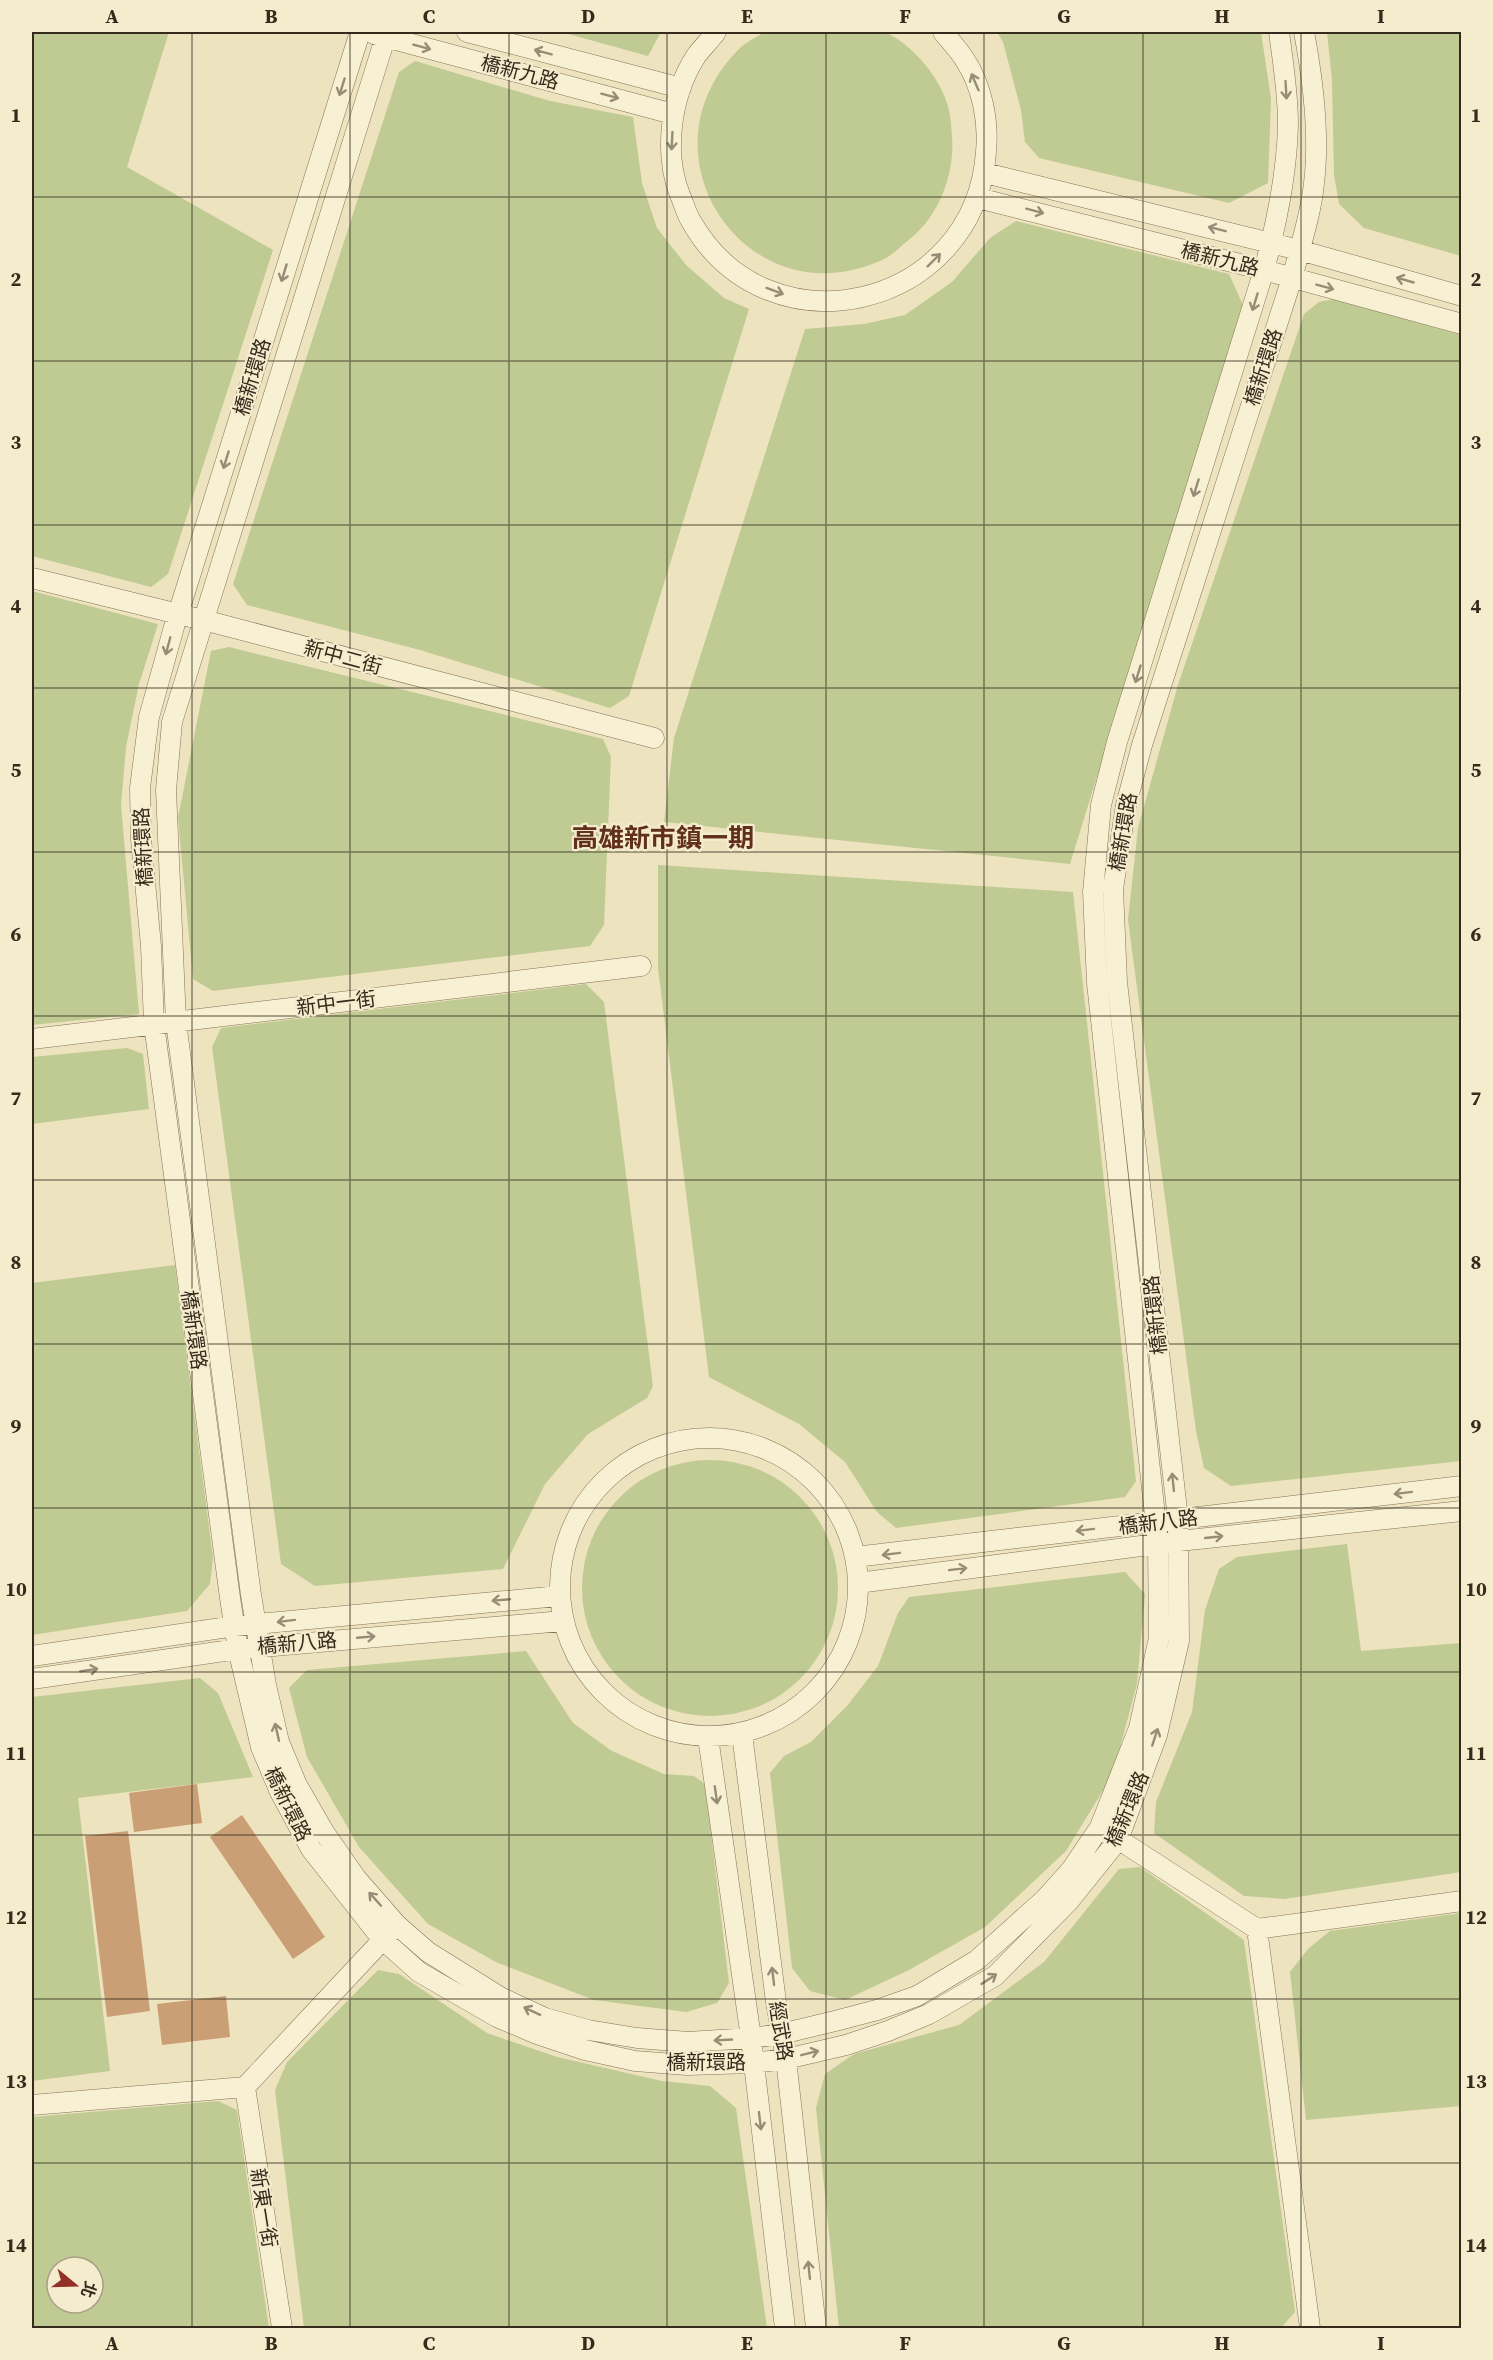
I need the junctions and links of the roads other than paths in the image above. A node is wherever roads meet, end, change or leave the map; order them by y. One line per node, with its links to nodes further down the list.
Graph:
1 (360, 32): 20 (street, 橋新環路, one-way to 20)
2 (365, 32): 8 (street, 橋新九路)
3 (467, 32): 9 (street, 橋新九路, one-way to 3)
4 (716, 32): 9 (street)
5 (943, 32): 11 (street, one-way to 5)
6 (1279, 32): 13 (street, 橋新環路, one-way to 13)
7 (1304, 32): 14 (street, 橋新環路)
8 (386, 34): 10 (street, 橋新九路, one-way to 10); 21 (street, 橋新環路)
9 (681, 88): 10 (street)
10 (674, 114): 12 (street, one-way to 12)
11 (985, 173): 12 (street); 13 (street, 橋新九路, one-way to 11)
12 (978, 198): 15 (street, 橋新九路, one-way to 15)
13 (1272, 243): 14 (street, 橋新九路); 15 (street, 橋新環路)
14 (1299, 250): 16 (street, 橋新環路); 17 (street, 橋新九路, one-way to 14)
15 (1264, 270): 16 (street, 橋新九路); 30 (street, 橋新環路, one-way to 30)
16 (1292, 278): 18 (street, 橋新九路, one-way to 18); 29 (street, 橋新環路, one-way to 16)
17 (1461, 296)
18 (1461, 324)
19 (32, 578): 20 (street, 新中二街)
20 (177, 615): 21 (street, 新中二街); 25 (street, 橋新環路, one-way to 25)
21 (202, 621): 22 (street, 新中二街); 24 (street, 橋新環路)
22 (654, 738)
23 (641, 966): 24 (street, 新中一街)
24 (176, 1022): 25 (street, 新中一街); 37 (street, 橋新環路)
25 (154, 1024): 26 (street, 新中一街); 38 (street, 橋新環路)
26 (32, 1039)
27 (1461, 1486): 29 (street, 橋新八路, one-way to 29)
28 (1461, 1511): 31 (street, 橋新八路, one-way to 28)
29 (1178, 1520): 30 (street, 橋新八路); 31 (street, 橋新環路)
30 (1155, 1522): 32 (street, 橋新環路); 33 (street, 橋新八路, one-way to 33)
31 (1179, 1540): 32 (street, 橋新八路); 46 (street, 橋新環路, one-way to 31)
32 (1158, 1544): 34 (street, 橋新八路, one-way to 32); 45 (street, 橋新環路)
33 (855, 1557): 34 (street); 35 (street)
34 (858, 1583): 43 (street)
35 (559, 1596): 36 (street); 37 (street, 橋新八路, one-way to 37)
36 (563, 1621): 39 (street, 橋新八路, one-way to 36); 44 (street)
37 (256, 1624): 38 (street, 橋新八路); 39 (street, 橋新環路)
38 (235, 1626): 40 (street, 橋新環路); 41 (street, 橋新八路)
39 (260, 1646): 40 (street, 橋新八路); 48 (street, 橋新環路, one-way to 39)
40 (238, 1649): 42 (street, 橋新八路, one-way to 40); 50 (street, 橋新環路)
41 (32, 1656)
42 (32, 1679)
43 (742, 1734): 44 (street); 51 (street, 經武路, one-way to 43)
44 (708, 1737): 52 (street, 經武路, one-way to 52)
45 (1100, 1827): 46 (street); 51 (street, 橋新環路)
46 (1118, 1840): 49 (street); 53 (street, 橋新環路, one-way to 46)
47 (1461, 1901): 49 (street)
48 (397, 1924): 50 (street); 52 (street, 橋新環路, one-way to 48)
49 (1257, 1929): 60 (street)
50 (382, 1940): 54 (street, 橋新環路); 55 (street)
51 (781, 2034): 52 (street, 橋新環路); 53 (street, 經武路)
52 (751, 2038): 54 (street, 經武路)
53 (786, 2059): 54 (street, 橋新環路); 59 (street, 經武路, one-way to 53)
54 (752, 2063): 58 (street, 經武路, one-way to 58)
55 (245, 2087): 56 (street); 57 (street, 新東一街)
56 (32, 2106)
57 (282, 2328)
58 (785, 2328)
59 (816, 2328)
60 (1310, 2328)

